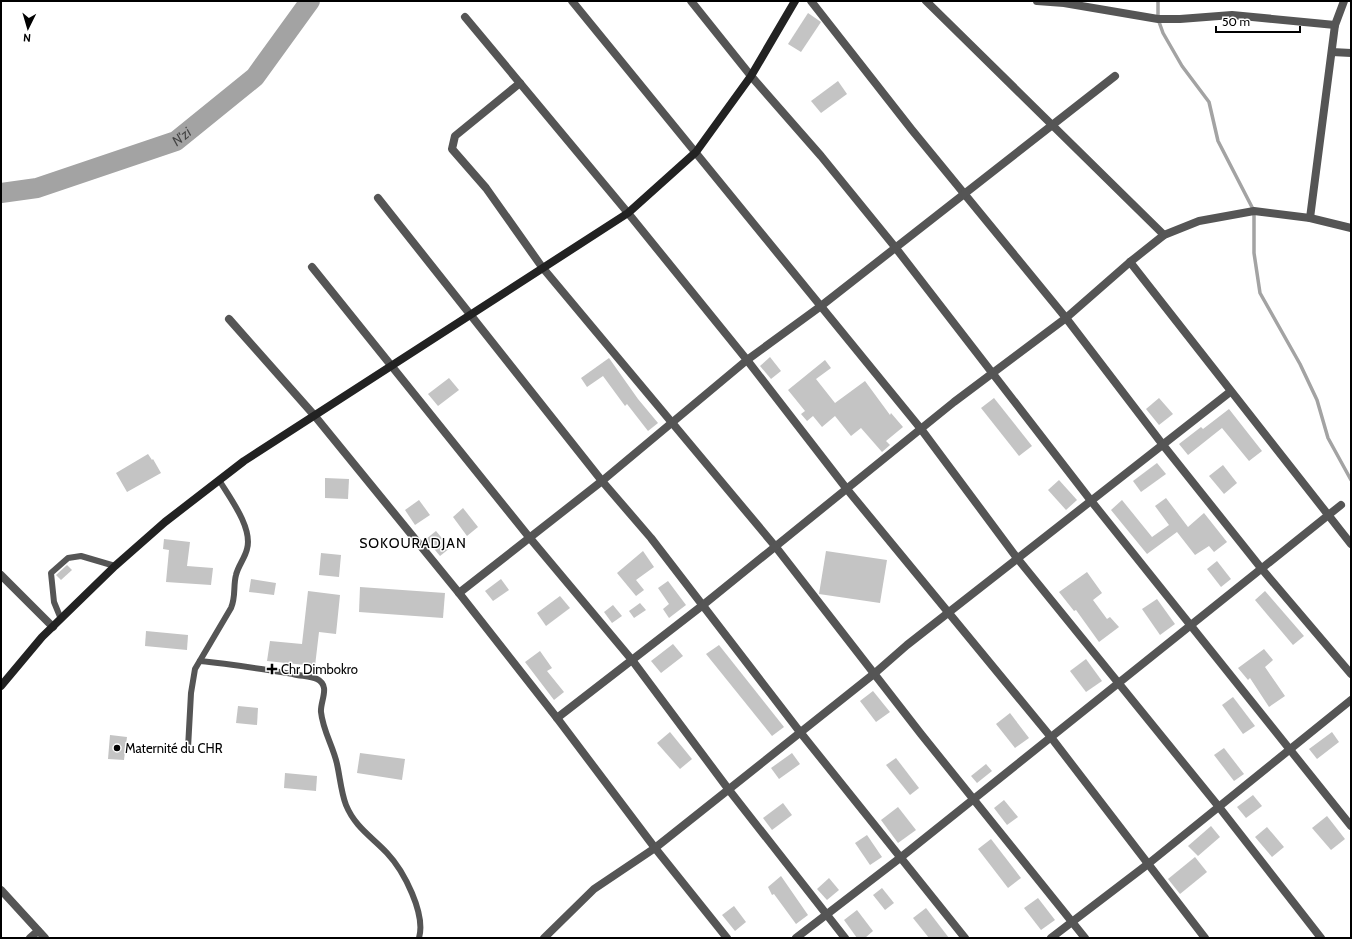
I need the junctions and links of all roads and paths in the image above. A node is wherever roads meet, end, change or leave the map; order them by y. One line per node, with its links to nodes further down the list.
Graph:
1 (572, 1): 16 (street)
2 (691, 1): 12 (street)
3 (795, 1): 12 (main road)
4 (811, 1): 17 (street)
5 (926, 1): 15 (street)
6 (1037, 1): 9 (street)
7 (1344, 1): 9 (street)
8 (465, 17): 14 (street)
9 (1335, 25): 10 (street)
10 (1332, 52): 11 (street); 20 (street)
11 (1351, 53)
12 (751, 76): 16 (main road); 23 (street)
13 (1115, 76): 15 (street)
14 (520, 83): 19 (street); 26 (street)
15 (1053, 124): 17 (street); 22 (street)
16 (696, 152): 19 (main road); 27 (street)
17 (964, 194): 23 (street); 29 (street)
18 (378, 198): 28 (street)
19 (628, 213): 26 (main road); 31 (street)
20 (1310, 218): 21 (street); 22 (street)
21 (1351, 228)
22 (1164, 235): 24 (street)
23 (895, 247): 27 (street); 33 (street)
24 (1130, 262): 29 (street); 34 (street)
25 (312, 267): 32 (street)
26 (542, 267): 28 (main road); 36 (street)
27 (821, 306): 31 (street); 37 (street)
28 (469, 314): 32 (main road); 40 (street)
29 (1066, 318): 33 (street); 38 (street)
30 (229, 319): 35 (street)
31 (747, 360): 36 (street); 41 (street)
32 (390, 366): 35 (main road); 45 (street)
33 (993, 373): 37 (street); 42 (street)
34 (1230, 392): 38 (street); 44 (street)
35 (314, 415): 39 (main road); 52 (street)
36 (672, 422): 40 (street); 47 (street)
37 (921, 429): 41 (street); 48 (street)
38 (1163, 445): 42 (street); 50 (street)
39 (219, 480): 49 (main road); 59 (lane)
40 (602, 481): 45 (street); 53 (street)
41 (846, 488): 47 (street); 54 (street)
42 (1092, 502): 48 (street); 56 (street)
43 (1341, 505): 44 (street)
44 (1328, 515): 46 (street); 50 (street)
45 (529, 537): 52 (street); 58 (street)
46 (1351, 544)
47 (774, 546): 53 (street); 60 (street)
48 (1017, 558): 54 (street); 62 (street)
49 (115, 566): 55 (main road); 55 (lane)
50 (1261, 568): 56 (street); 61 (street)
51 (1, 575): 57 (street)
52 (459, 593): 65 (street)
53 (703, 605): 58 (street); 66 (street)
54 (949, 613): 60 (street); 67 (street)
55 (61, 619): 57 (main road)
56 (1191, 624): 62 (street); 69 (street)
57 (53, 627): 63 (main road)
58 (632, 660): 65 (street); 70 (street)
59 (200, 661): 68 (lane); 83 (lane)
60 (875, 673): 66 (street); 71 (street)
61 (1351, 674)
62 (1118, 682): 67 (street); 72 (street)
63 (1, 686)
64 (1351, 700): 69 (street)
65 (557, 718): 74 (street)
66 (800, 732): 70 (street); 75 (street)
67 (1050, 736): 71 (street); 76 (street)
68 (188, 748)
69 (1290, 749): 72 (street); 73 (street)
70 (729, 790): 74 (street); 78 (street)
71 (973, 798): 75 (street); 79 (street)
72 (1219, 807): 76 (street); 92 (street)
73 (1351, 826)
74 (655, 848): 84 (street); 85 (street)
75 (900, 858): 78 (street); 88 (street)
76 (1148, 864): 79 (street); 91 (street)
77 (1, 890): 80 (street)
78 (826, 915): 86 (street); 87 (street)
79 (1072, 922): 89 (street); 90 (street)
80 (38, 932): 81 (street); 82 (street)
81 (30, 938)
82 (45, 938)
83 (419, 938)
84 (544, 938)
85 (727, 938)
86 (796, 938)
87 (846, 938)
88 (965, 938)
89 (1051, 938)
90 (1085, 938)
91 (1206, 938)
92 (1321, 938)

